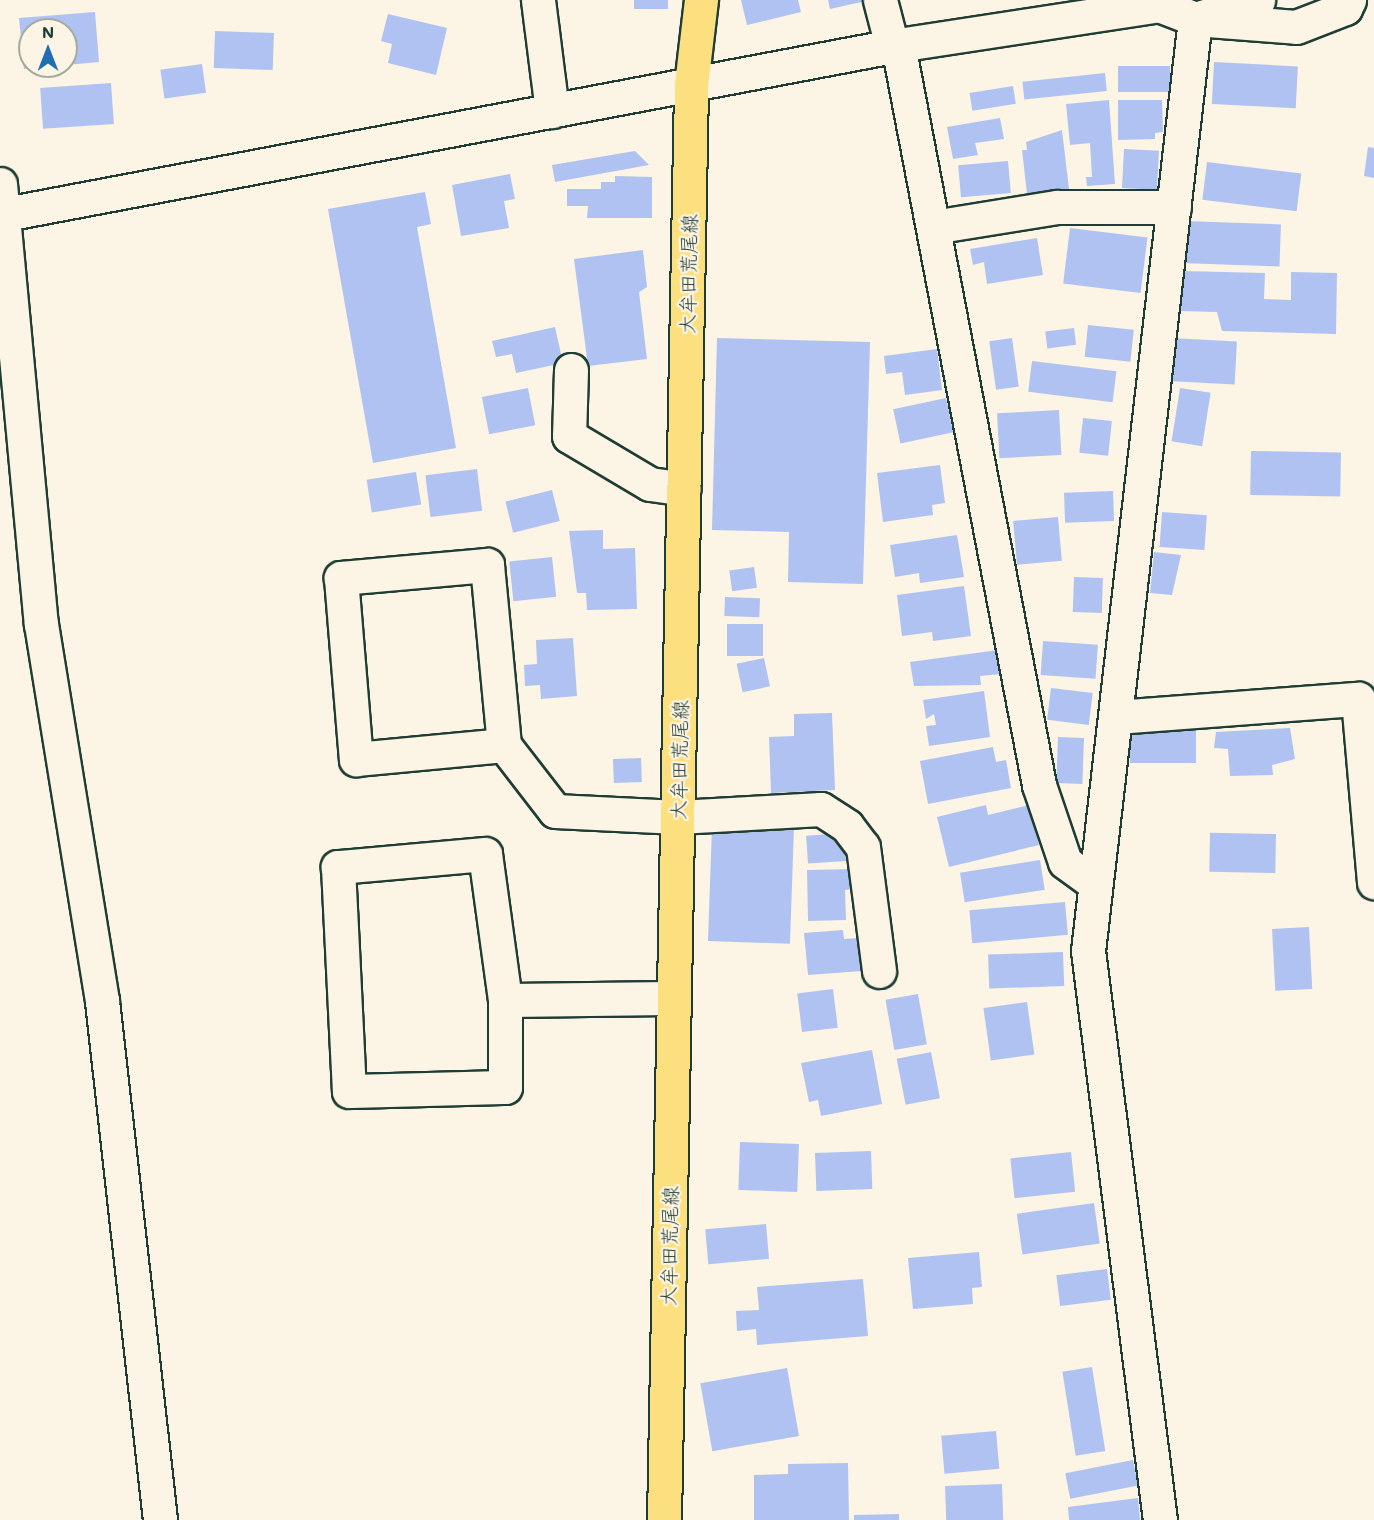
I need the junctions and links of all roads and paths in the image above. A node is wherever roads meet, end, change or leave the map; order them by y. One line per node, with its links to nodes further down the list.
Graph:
1 (538, 0): 10 (street)
2 (701, 0): 9 (main road, 大牟田荒尾線)
3 (880, 0): 8 (street)
4 (1258, 0): 7 (street)
5 (1349, 0): 7 (street)
6 (1159, 3): 7 (street); 8 (street)
7 (1196, 19): 12 (street)
8 (895, 45): 9 (street); 13 (street)
9 (691, 85): 10 (street); 16 (main road, 大牟田荒尾線)
10 (552, 111): 11 (street)
11 (1, 204): 15 (street)
12 (1174, 207): 13 (street); 17 (street)
13 (933, 227): 20 (street)
14 (571, 370): 16 (street)
15 (7, 379): 25 (street)
16 (684, 489): 19 (main road, 大牟田荒尾線)
17 (1116, 717): 20 (street); 21 (street)
18 (504, 745): 18 (street); 19 (street)
19 (678, 817): 22 (street); 23 (main road, 大牟田荒尾線)
20 (1093, 882): 27 (street)
21 (1374, 882)
22 (879, 971)
23 (674, 998): 24 (street); 26 (main road, 大牟田荒尾線)
24 (505, 1000): 24 (street)
25 (160, 1520)
26 (664, 1520)
27 (1160, 1520)

